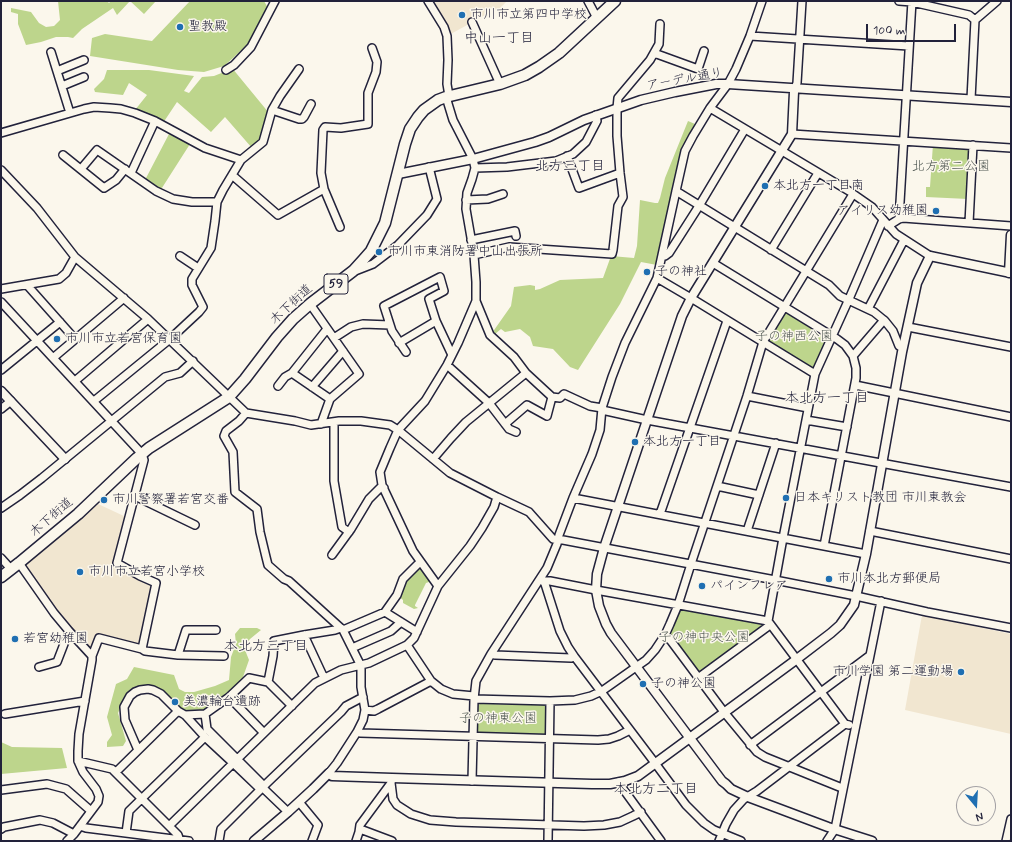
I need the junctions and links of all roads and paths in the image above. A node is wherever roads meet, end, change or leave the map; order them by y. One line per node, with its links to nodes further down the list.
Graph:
1 (275, 1): 22 (street)
2 (428, 1): 31 (street)
3 (588, 1): 10 (street)
4 (615, 1): 10 (main road, 木下街道 / 59)
5 (762, 1): 14 (street)
6 (802, 1): 15 (street)
7 (899, 1): 8 (street)
8 (912, 1): 11 (street); 16 (street)
9 (997, 1): 11 (street)
10 (597, 18): 26 (main road, 木下街道 / 59)
11 (975, 20): 32 (street)
12 (472, 22): 26 (street)
13 (660, 24): 20 (street)
14 (750, 36): 15 (street); 27 (street)
15 (800, 40): 16 (street); 29 (street)
16 (909, 46): 30 (street)
17 (372, 48): 61 (street)
18 (704, 50): 20 (street)
19 (51, 52): 24 (street)
20 (654, 53): 35 (street)
21 (84, 60): 24 (street)
22 (226, 70)
23 (299, 70): 37 (street)
24 (57, 71): 28 (street)
25 (84, 77): 28 (street)
26 (500, 84): 31 (main road, 木下街道 / 59)
27 (728, 84): 29 (street, アーデル通り); 35 (street, アーデル通り); 36 (street)
28 (62, 86): 38 (street)
29 (795, 88): 30 (street, アーデル通り); 43 (street)
30 (906, 95): 32 (street, アーデル通り); 44 (street)
31 (447, 97): 50 (street); 59 (main road, 木下街道 / 59)
32 (971, 99): 33 (street, アーデル通り)
33 (1011, 102)
34 (311, 104): 37 (street)
35 (617, 108): 39 (street, アーデル通り); 57 (street)
36 (710, 108): 41 (street); 62 (street)
37 (272, 110): 51 (street)
38 (70, 113): 40 (street); 42 (street)
39 (596, 116): 49 (street); 50 (street, アーデル通り)
40 (155, 121): 51 (street); 56 (street)
41 (745, 129): 47 (street); 67 (street)
42 (1, 133)
43 (792, 134): 44 (street); 47 (street)
44 (904, 141): 45 (street); 68 (street)
45 (973, 145): 46 (street); 70 (street)
46 (1011, 148)
47 (782, 151): 58 (street); 73 (street)
48 (63, 155): 54 (street)
49 (567, 156): 53 (street); 57 (street)
50 (473, 159): 52 (street, アーデル通り); 53 (street)
51 (241, 160): 60 (street)
52 (429, 167): 59 (street, アーデル通り); 86 (street)
53 (475, 168): 65 (street)
54 (81, 169): 56 (street); 56 (street)
55 (1, 170): 83 (street)
56 (128, 171): 66 (street)
57 (620, 173): 79 (street)
58 (818, 173): 64 (street); 78 (street)
59 (398, 174): 86 (main road, 木下街道 / 59)
60 (232, 175): 61 (street); 66 (street)
61 (324, 189): 71 (street)
62 (676, 191): 67 (street); 80 (street)
63 (503, 194): 65 (street)
64 (853, 194): 69 (street); 87 (street)
65 (466, 200): 76 (street)
66 (217, 202): 85 (street)
67 (699, 206): 73 (street); 80 (street)
68 (899, 219): 69 (street); 70 (street)
69 (885, 223): 77 (street); 94 (street)
70 (969, 223): 72 (street)
71 (340, 226)
72 (1011, 226)
73 (735, 228): 78 (street); 84 (street)
74 (1011, 235): 88 (street)
75 (516, 236): 76 (street)
76 (471, 240): 79 (street)
77 (904, 240): 82 (street); 99 (street)
78 (771, 250): 87 (street)
79 (474, 255): 95 (street)
80 (662, 255): 89 (street)
81 (180, 256): 85 (street)
82 (930, 256): 88 (street); 106 (street)
83 (75, 257): 90 (street); 92 (street)
84 (713, 263): 93 (street); 98 (street)
85 (198, 268): 111 (street)
86 (353, 271): 97 (main road, 木下街道 / 59)
87 (806, 272): 94 (street); 98 (street)
88 (1010, 273)
89 (657, 278): 93 (street); 143 (street)
90 (27, 285): 91 (street); 104 (street)
91 (1, 288)
92 (124, 298): 100 (street); 110 (street)
93 (691, 298): 103 (street); 146 (street)
94 (849, 299): 99 (street); 108 (street)
95 (476, 301): 119 (street); 126 (street)
96 (1, 302): 112 (street)
97 (310, 304): 107 (street); 135 (main road, 木下街道 / 59)
98 (784, 307): 108 (street); 113 (street)
99 (868, 309): 101 (street)
100 (148, 319): 111 (street); 128 (street)
101 (884, 320): 115 (street); 120 (street)
102 (436, 321): 105 (street); 114 (street); 119 (street)
103 (727, 321): 113 (street); 152 (street)
104 (60, 322): 110 (street); 112 (street)
105 (390, 325): 109 (street); 114 (street)
106 (908, 327): 115 (street); 116 (street)
107 (327, 329): 109 (street); 125 (street)
108 (832, 336): 120 (street); 127 (street)
109 (334, 338): 117 (street)
110 (75, 339): 121 (street)
111 (170, 339): 122 (street); 139 (street)
112 (36, 340): 121 (street); 124 (street)
113 (763, 342): 127 (street); 134 (street)
114 (400, 343): 118 (street)
115 (903, 347): 133 (street)
116 (1011, 347)
117 (343, 351): 131 (street); 137 (street)
118 (406, 352)
119 (452, 355): 123 (street)
120 (853, 356): 129 (street)
121 (53, 358): 128 (street)
122 (192, 361): 135 (street); 148 (street)
123 (447, 366): 140 (street); 154 (street)
124 (1, 370)
125 (292, 373): 130 (street); 131 (street)
126 (526, 373): 136 (street); 140 (street)
127 (814, 374): 141 (street)
128 (75, 381): 139 (street)
129 (855, 385): 133 (street); 153 (street)
130 (278, 386)
131 (312, 387): 137 (street)
132 (1, 390): 138 (street)
133 (895, 394): 145 (street); 163 (street)
134 (747, 396): 141 (street); 156 (street)
135 (229, 397): 144 (street); 159 (main road, 木下街道 / 59)
136 (552, 397): 143 (street); 151 (street)
137 (330, 400): 150 (street)
138 (11, 401): 142 (street); 161 (street)
139 (94, 402): 148 (street)
140 (489, 403): 151 (street); 162 (street)
141 (808, 408): 147 (street)
142 (1, 409)
143 (602, 409): 146 (street); 170 (street)
144 (246, 413): 150 (street); 202 (street)
145 (1011, 417)
146 (647, 420): 152 (street); 171 (street)
147 (806, 420): 153 (street); 158 (street)
148 (112, 421): 159 (street); 161 (street)
149 (334, 422): 150 (street); 154 (street); 178 (street)
150 (321, 424)
151 (505, 424): 155 (street)
152 (690, 427): 156 (street); 173 (street)
153 (847, 427): 160 (street)
154 (398, 430): 162 (street); 166 (street)
155 (516, 432)
156 (734, 435): 157 (street); 164 (street)
157 (776, 443): 158 (street); 167 (street)
158 (800, 448): 160 (street); 179 (street)
159 (142, 454): 168 (street); 189 (main road, 木下街道 / 59)
160 (841, 455): 163 (street); 181 (street)
161 (66, 459): 172 (street)
162 (433, 459): 169 (street)
163 (882, 463): 165 (street); 177 (street)
164 (717, 486): 167 (street); 174 (street)
165 (1011, 487)
166 (384, 488): 178 (street); 187 (street)
167 (759, 495): 176 (street)
168 (135, 496): 175 (street); 210 (street)
169 (497, 497): 180 (street); 193 (street)
170 (573, 498): 171 (street); 180 (street)
171 (617, 507): 173 (street); 182 (street)
172 (1, 508)
173 (660, 514): 174 (street)
174 (705, 523): 176 (street); 188 (street)
175 (195, 525)
176 (747, 531): 179 (street)
177 (870, 531): 183 (street); 186 (street)
178 (349, 532): 184 (street)
179 (783, 538): 181 (street); 192 (street)
180 (558, 540): 182 (street); 191 (street)
181 (824, 546): 183 (street)
182 (604, 548): 188 (street); 194 (street)
183 (866, 554): 195 (street)
184 (332, 555)
185 (1, 558): 189 (street)
186 (1011, 559)
187 (420, 562): 193 (street); 198 (street)
188 (691, 564): 192 (street); 197 (street)
189 (15, 566): 190 (main road, 木下街道 / 59); 204 (street)
190 (1, 577)
191 (542, 579): 194 (street); 211 (street); 215 (street)
192 (775, 580): 195 (street); 200 (street)
193 (438, 586): 205 (street)
194 (596, 590): 197 (street); 220 (street)
195 (856, 596): 196 (street); 217 (street)
196 (881, 601): 201 (street); 216 (street)
197 (678, 605): 200 (street); 207 (street)
198 (385, 612): 199 (street); 202 (street)
199 (401, 622): 205 (street); 209 (street)
200 (769, 623): 217 (street); 222 (street)
201 (1011, 628)
202 (342, 629): 206 (street); 209 (street)
203 (216, 630): 212 (street)
204 (69, 631): 213 (street); 219 (street)
205 (417, 632): 208 (street)
206 (304, 635): 221 (street); 224 (street)
207 (665, 635): 220 (street); 222 (street)
208 (407, 645): 218 (street); 223 (street)
209 (352, 648): 218 (street)
210 (142, 649): 212 (street); 213 (street)
211 (492, 654): 215 (street); 229 (street)
212 (178, 655): 214 (street)
213 (92, 656): 230 (street)
214 (224, 656)
215 (574, 656): 225 (street)
216 (869, 656): 226 (street); 239 (street)
217 (796, 659): 226 (street); 234 (street)
218 (361, 666): 221 (street); 228 (street)
219 (39, 667)
220 (636, 667): 225 (street); 246 (street)
221 (324, 678): 232 (street)
222 (698, 678): 234 (street)
223 (430, 681): 229 (street); 233 (street)
224 (268, 682): 227 (street); 232 (street)
225 (600, 691): 231 (street); 240 (street)
226 (821, 692): 238 (street); 247 (street)
227 (229, 697): 237 (street); 242 (street)
228 (363, 697): 233 (street); 259 (street)
229 (474, 697): 231 (street); 243 (street)
230 (85, 701): 236 (street); 249 (street)
231 (550, 701): 245 (street)
232 (292, 706): 242 (street)
233 (365, 710): 241 (street)
234 (724, 712): 246 (street); 247 (street)
235 (181, 713): 237 (street); 244 (street); 248 (street); 248 (street)
236 (5, 714)
237 (205, 714): 250 (street)
238 (845, 724): 239 (street); 252 (street)
239 (855, 726): 260 (street)
240 (630, 730): 245 (street); 251 (street)
241 (357, 732): 243 (street); 254 (street)
242 (264, 733): 250 (street)
243 (473, 736): 245 (street); 256 (street)
244 (205, 737): 250 (street); 263 (street)
245 (550, 738): 258 (street)
246 (690, 738): 251 (street); 262 (street)
247 (750, 745): 252 (street)
248 (138, 750): 253 (street)
249 (78, 761): 253 (street); 265 (street)
250 (235, 762): 259 (street); 271 (street)
251 (655, 763): 257 (street); 277 (street)
252 (788, 766): 260 (street); 262 (street)
253 (116, 772): 263 (street)
254 (329, 773): 255 (street); 264 (street)
255 (392, 781): 256 (street); 269 (street); 273 (street)
256 (472, 781): 258 (street)
257 (619, 782): 258 (street); 267 (street)
258 (549, 783): 269 (street)
259 (263, 788): 266 (street); 281 (street)
260 (842, 788): 274 (street)
261 (1, 790): 265 (street)
262 (748, 797): 274 (street); 277 (street)
263 (142, 798): 271 (street); 275 (street)
264 (299, 802): 266 (street); 283 (street)
265 (91, 811): 270 (street)
266 (288, 812): 282 (street)
267 (641, 812): 269 (street); 287 (street)
268 (1011, 818): 292 (street)
269 (548, 824): 286 (street)
270 (80, 826): 275 (street); 276 (street)
271 (169, 826): 278 (street)
272 (1, 829): 276 (street)
273 (360, 829): 284 (street); 285 (street)
274 (835, 829): 290 (street); 291 (street)
275 (126, 833): 278 (street)
276 (74, 834): 279 (street)
277 (722, 834): 288 (street); 289 (street)
278 (180, 840): 280 (street)
279 (69, 841)
280 (189, 841)
281 (219, 841)
282 (254, 841)
283 (312, 841)
284 (356, 841)
285 (392, 841)
286 (548, 841)
287 (661, 841)
288 (719, 841)
289 (741, 841)
290 (827, 841)
291 (872, 841)
292 (1006, 841)

